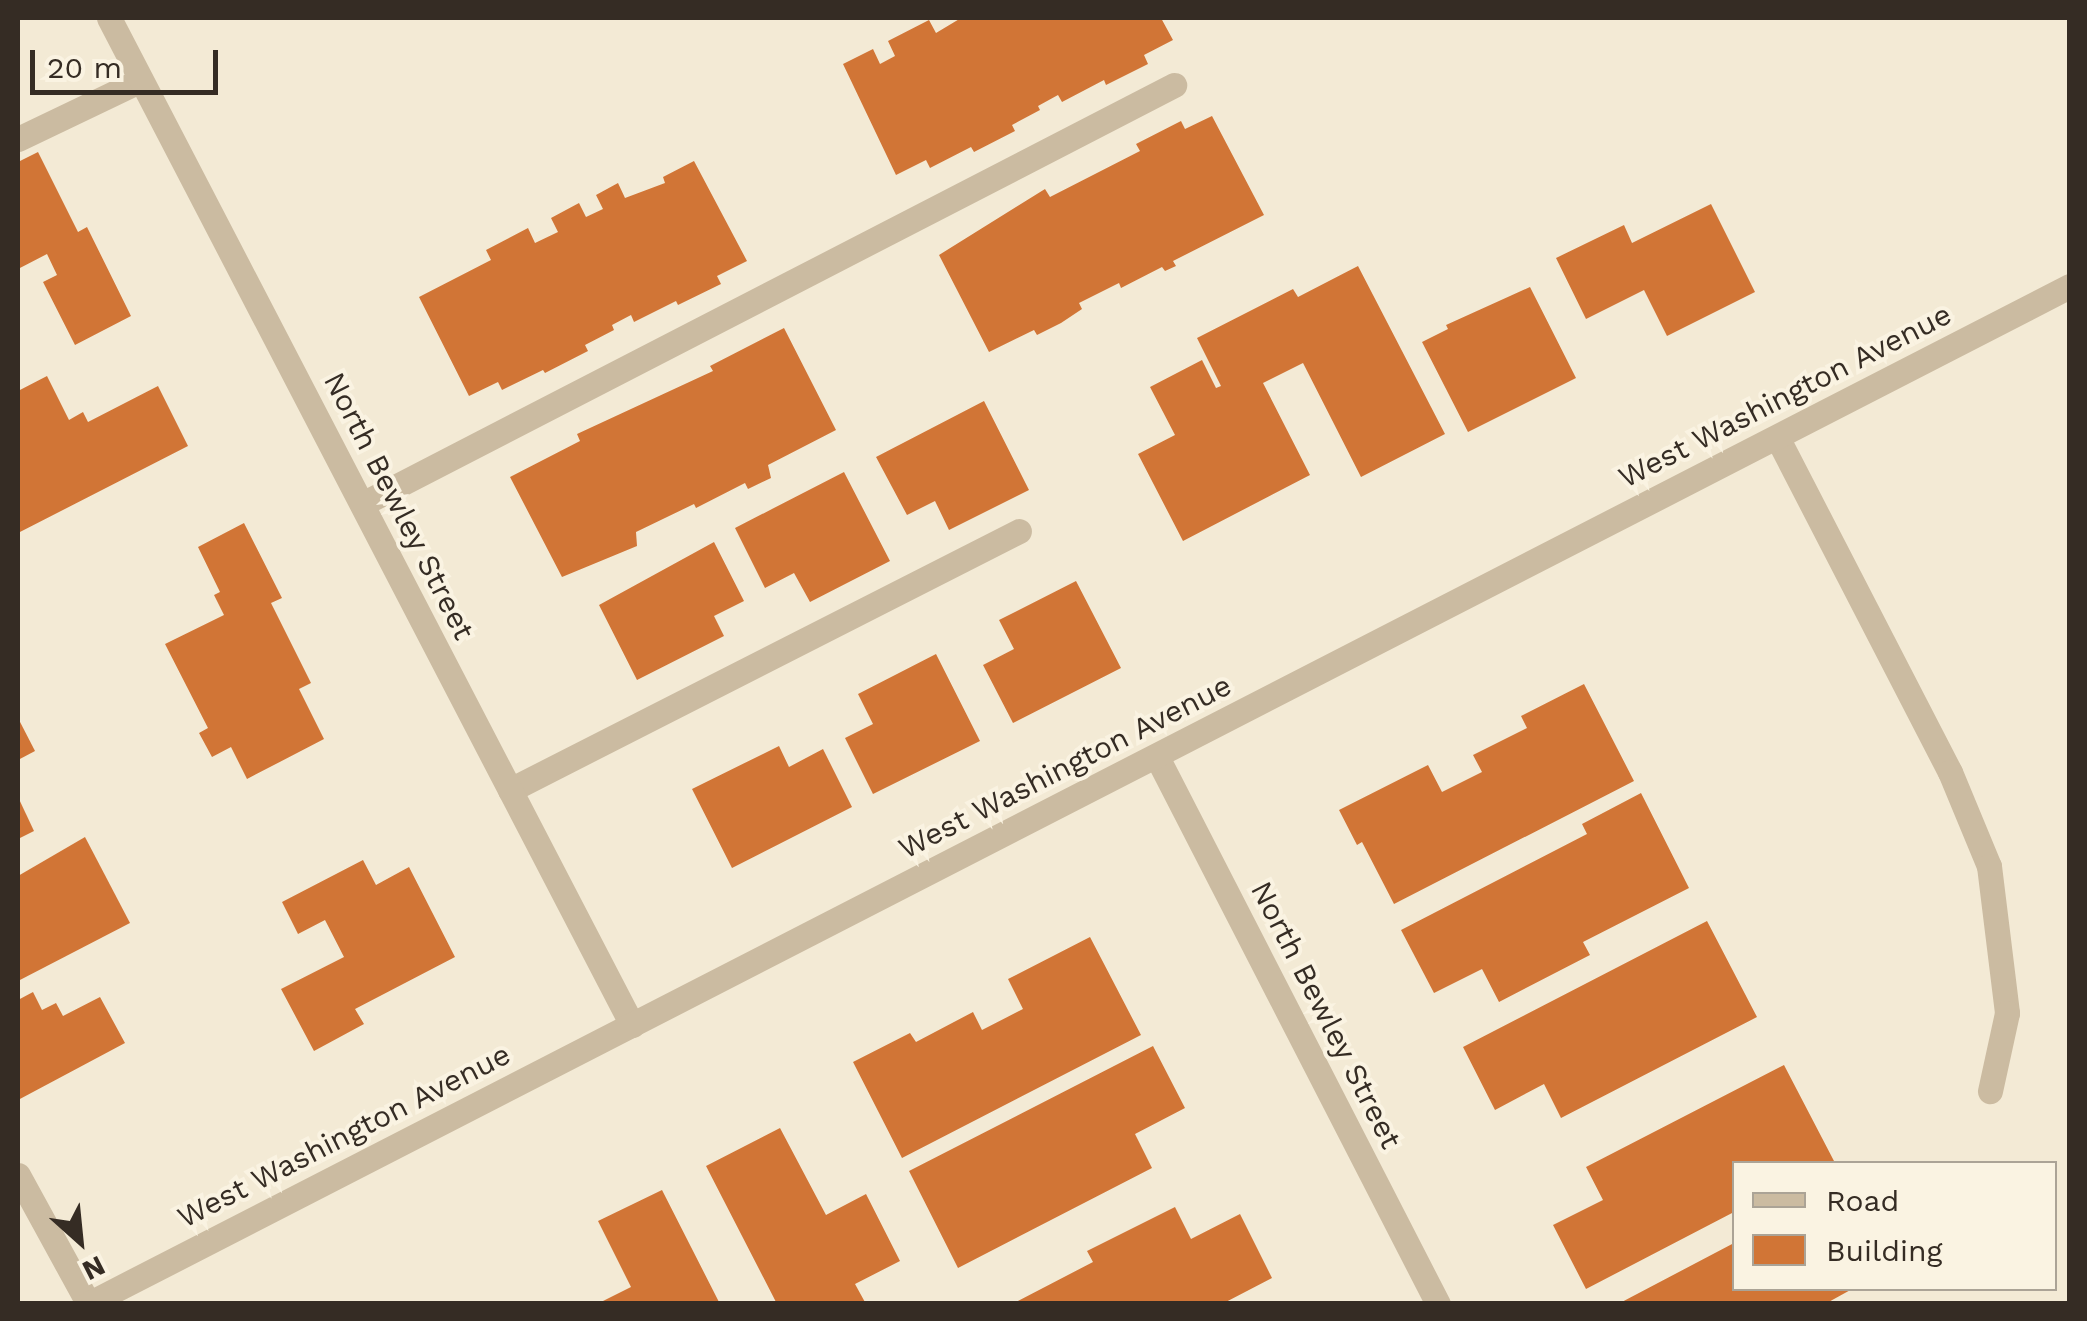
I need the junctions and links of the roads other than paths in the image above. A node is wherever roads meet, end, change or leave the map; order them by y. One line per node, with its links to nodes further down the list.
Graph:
1 (108, 18): 2 (street, North Bewley Street)
2 (140, 80): 4 (street); 7 (street, North Bewley Street)
3 (1174, 85): 7 (street)
4 (18, 138)
5 (2070, 286): 6 (street, West Washington Avenue)
6 (1777, 437): 9 (street, West Washington Avenue); 12 (street)
7 (362, 504): 10 (street, North Bewley Street)
8 (1018, 531): 10 (street)
9 (1157, 756): 11 (street, West Washington Avenue); 15 (street, North Bewley Street)
10 (510, 790): 11 (street, North Bewley Street)
11 (632, 1025): 14 (street, West Washington Avenue)
12 (1990, 1090)
13 (18, 1175): 14 (street)
14 (88, 1304)
15 (1438, 1304)

